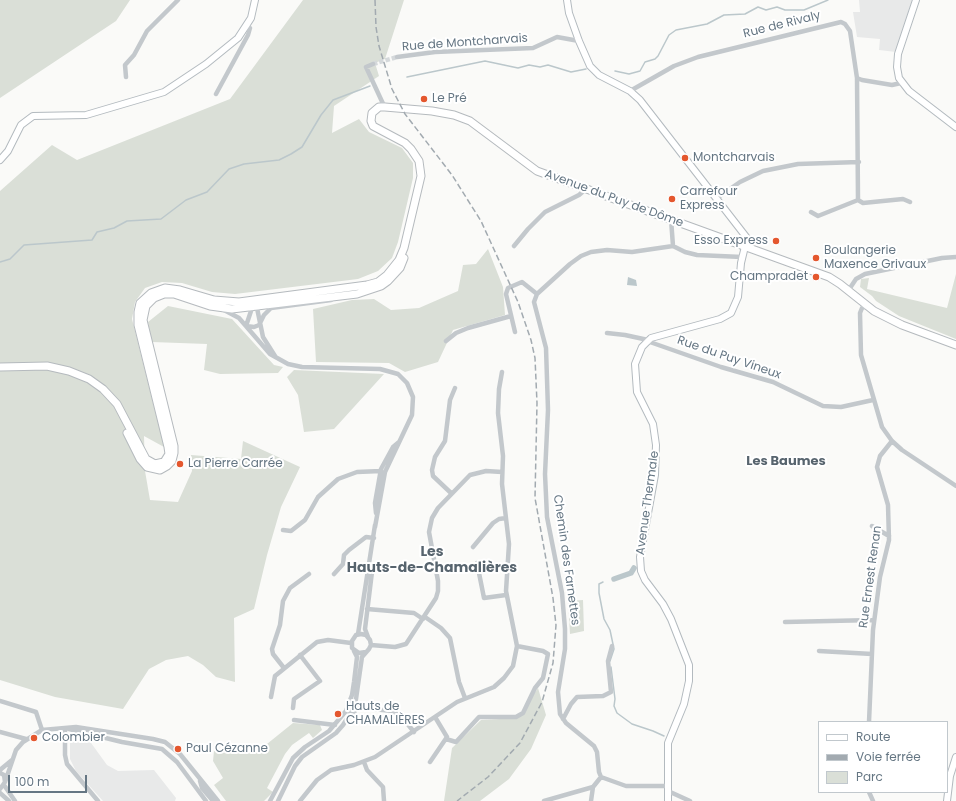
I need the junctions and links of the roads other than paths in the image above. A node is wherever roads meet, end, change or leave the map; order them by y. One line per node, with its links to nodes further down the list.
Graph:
1 (178, 0): 9 (street)
2 (255, 0): 5 (main road)
3 (567, 0): 6 (main road)
4 (916, 0): 11 (main road)
5 (247, 26): 13 (street); 16 (main road)
6 (579, 41): 7 (street, Rue de Montcharvais); 12 (main road)
7 (397, 57)
8 (373, 64): 14 (street)
9 (126, 77)
10 (857, 78): 11 (street); 12 (street, Rue de Rivaly); 17 (street)
11 (901, 82): 15 (main road)
12 (630, 91): 19 (main road)
13 (216, 94)
14 (385, 107): 18 (main road, Avenue du Puy de Dôme); 30 (main road); 31 (main road)
15 (956, 127)
16 (0, 160)
17 (858, 162): 19 (street); 20 (street)
18 (586, 189): 23 (main road, Avenue du Puy de Dôme); 24 (street)
19 (717, 198): 26 (main road)
20 (858, 200): 21 (street); 22 (street)
21 (910, 202)
22 (811, 212)
23 (671, 219): 25 (street); 26 (main road, Avenue du Puy de Dôme)
24 (514, 246)
25 (673, 246): 28 (street); 32 (street)
26 (746, 246): 28 (main road); 29 (main road, Avenue du Puy de Dôme)
27 (956, 257): 29 (street)
28 (742, 258): 44 (main road)
29 (849, 289): 34 (main road, Avenue du Puy de Dôme); 38 (main road, Avenue du Puy de Dôme)
30 (323, 292): 33 (main road); 35 (street)
31 (358, 294): 35 (main road); 39 (street)
32 (537, 294): 37 (street); 96 (street, Chemin des Farnettes)
33 (239, 302): 35 (street); 47 (main road)
34 (867, 306): 38 (main road, Avenue du Puy de Dôme); 52 (street)
35 (254, 307): 36 (main road); 39 (street); 40 (street)
36 (218, 308): 40 (street); 47 (main road)
37 (511, 316): 41 (street); 43 (street)
38 (886, 317): 45 (main road, Avenue du Puy de Dôme)
39 (259, 324): 40 (street); 46 (street)
40 (246, 326): 46 (street)
41 (515, 332)
42 (607, 334): 44 (street, Rue du Puy Vineux)
43 (446, 341)
44 (647, 341): 52 (street, Rue du Puy Vineux); 118 (main road, Avenue Thermale)
45 (956, 345)
46 (276, 358): 54 (street)
47 (150, 363): 55 (main road)
48 (0, 367): 55 (main road)
49 (0, 372): 55 (main road)
50 (502, 372): 58 (street)
51 (455, 388): 60 (street)
52 (873, 400): 53 (street)
53 (892, 441): 59 (street); 65 (street, Rue Ernest Renan)
54 (399, 442): 56 (street); 57 (street)
55 (162, 466)
56 (380, 471): 57 (street); 63 (street); 64 (street)
57 (385, 472): 63 (street)
58 (502, 472): 60 (street); 61 (street)
59 (956, 486)
60 (451, 493): 74 (street)
61 (506, 518): 67 (street); 72 (street)
62 (872, 526): 65 (street)
63 (375, 527): 66 (street)
64 (283, 530)
65 (889, 536): 75 (street, Rue Ernest Renan)
66 (374, 538): 68 (street); 71 (street)
67 (473, 547)
68 (371, 558): 73 (street); 77 (street)
69 (477, 563): 72 (street)
70 (309, 574): 88 (street)
71 (334, 574)
72 (506, 595): 81 (street)
73 (367, 609): 74 (street); 78 (street)
74 (424, 618): 80 (street); 90 (street)
75 (874, 620): 76 (street); 86 (street, Rue Ernest Renan)
76 (785, 622)
77 (358, 634): 78 (street); 79 (street)
78 (368, 637): 80 (street)
79 (351, 643): 83 (street); 87 (street)
80 (371, 645): 85 (street)
81 (517, 646): 90 (street); 106 (street)
82 (612, 646): 96 (street)
83 (354, 650): 85 (street); 100 (street)
84 (819, 651): 86 (street)
85 (366, 652): 91 (street)
86 (872, 654): 98 (street, Rue Ernest Renan)
87 (300, 656): 88 (street); 93 (street)
88 (284, 668): 89 (street)
89 (271, 697)
90 (465, 698): 95 (street)
91 (356, 699): 94 (street); 99 (street)
92 (0, 701): 102 (street)
93 (293, 708)
94 (364, 708): 99 (street); 104 (street)
95 (435, 717): 104 (street); 106 (street)
96 (563, 719): 113 (street)
97 (294, 720): 100 (street)
98 (869, 721)
99 (344, 725): 131 (street)
100 (335, 726): 119 (street)
101 (65, 728): 102 (street); 112 (street); 115 (street); 124 (street)
102 (42, 730): 105 (street)
103 (0, 732): 105 (street)
104 (414, 732): 109 (street)
105 (26, 739): 108 (street)
106 (446, 739): 110 (street)
107 (956, 757): 121 (main road)
108 (12, 760): 111 (street); 114 (street)
109 (364, 762): 132 (street); 133 (street)
110 (430, 762)
111 (0, 771): 114 (street)
112 (197, 775): 127 (street); 128 (street)
113 (602, 776): 116 (street); 118 (street)
114 (5, 784): 117 (street); 123 (street)
115 (196, 787): 125 (street); 126 (street)
116 (593, 787): 134 (street); 135 (street)
117 (0, 789)
118 (668, 789): 136 (main road, Avenue Thermale); 137 (street)
119 (276, 791): 129 (street); 130 (street)
120 (0, 793): 122 (street)
121 (948, 793)
122 (9, 801)
123 (15, 801)
124 (98, 801)
125 (203, 801)
126 (206, 801)
127 (213, 801)
128 (218, 801)
129 (270, 801)
130 (273, 801)
131 (278, 801)
132 (300, 801)
133 (384, 801)
134 (544, 801)
135 (591, 801)
136 (668, 801)
137 (690, 801)

